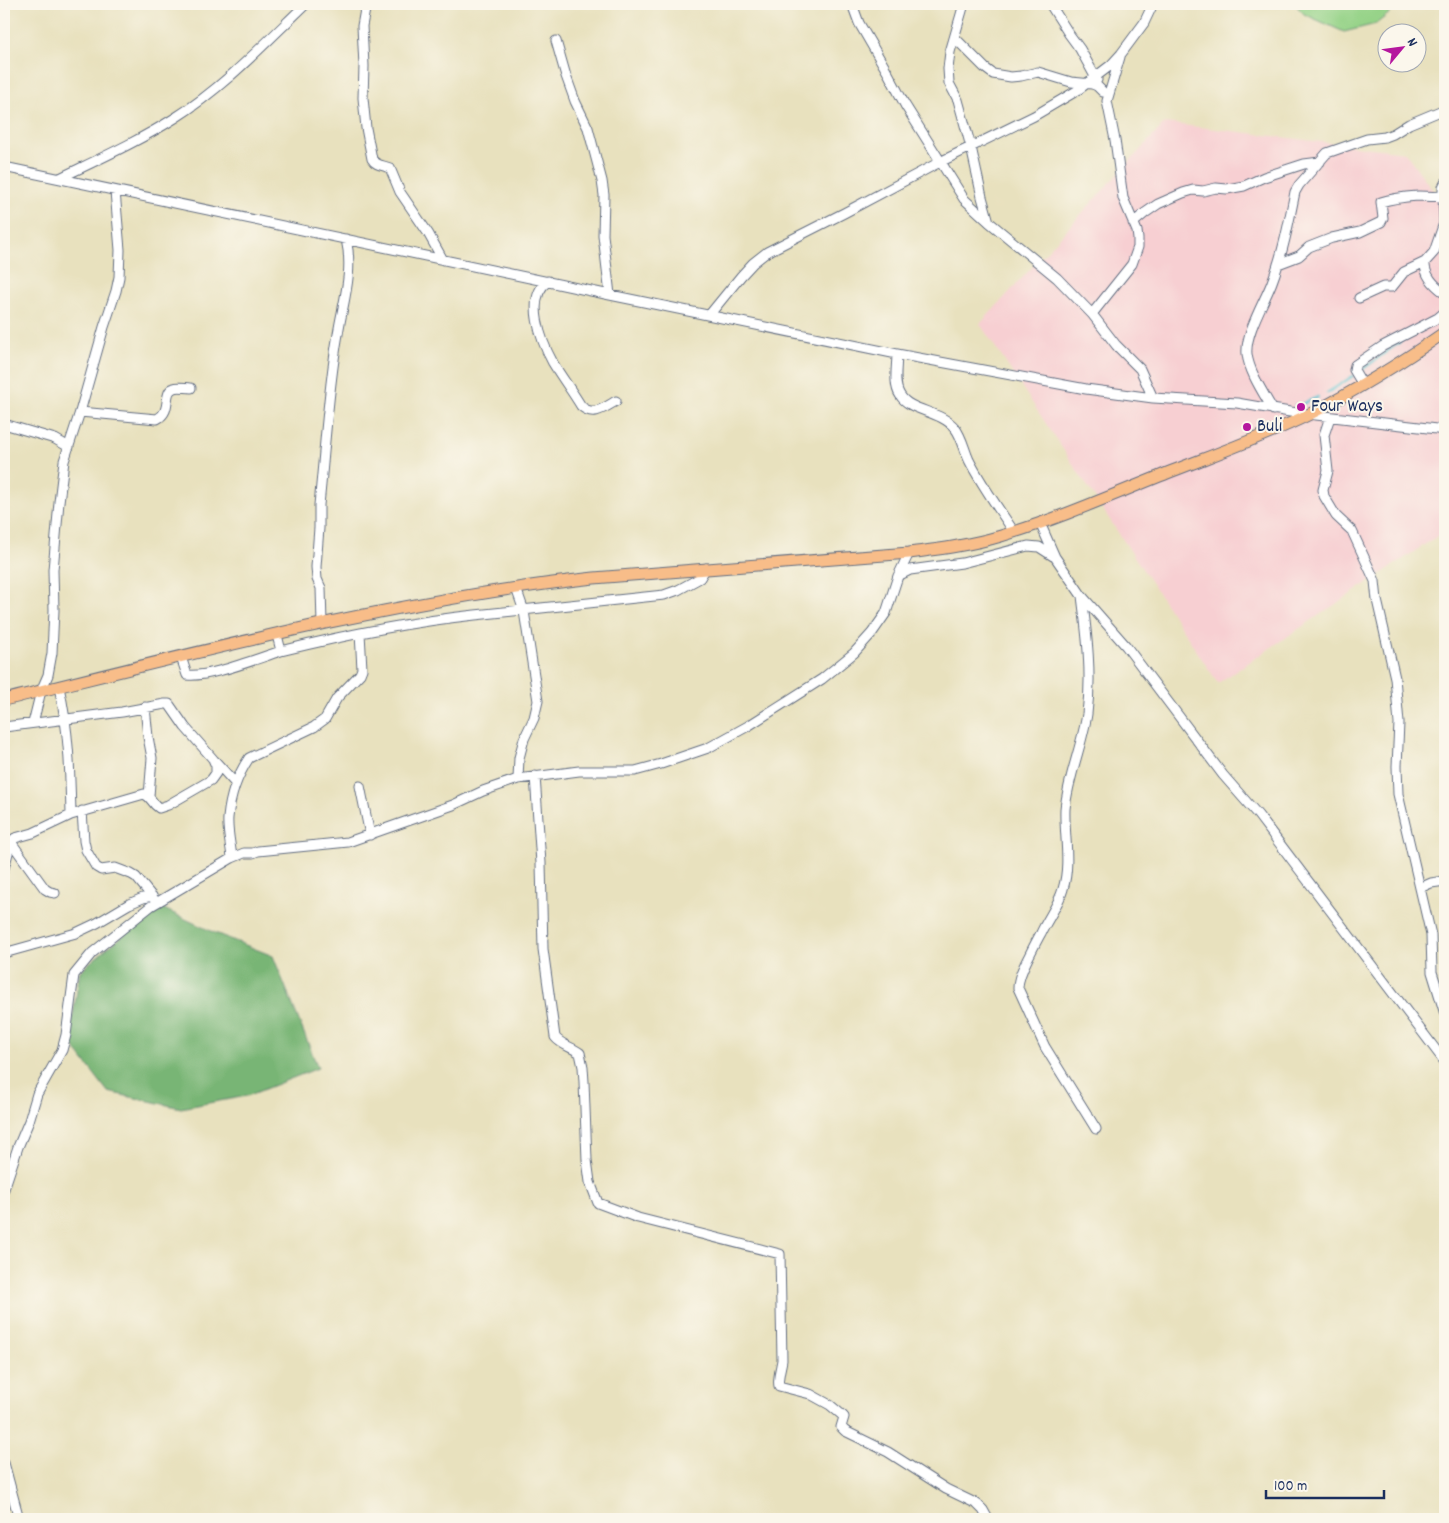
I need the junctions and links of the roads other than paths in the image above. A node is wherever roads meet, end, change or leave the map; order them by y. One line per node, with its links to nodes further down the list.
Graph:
1 (306, 4): 19 (street)
2 (366, 4): 26 (street)
3 (852, 4): 16 (street)
4 (964, 4): 7 (street)
5 (1050, 4): 10 (street)
6 (1153, 4): 9 (street)
7 (955, 38): 11 (street); 15 (street)
8 (556, 41): 31 (street)
9 (1121, 54): 10 (street); 13 (street)
10 (1095, 76): 11 (street); 12 (street)
11 (1085, 84): 12 (street); 15 (street)
12 (1103, 92): 13 (street)
13 (1107, 101): 24 (street)
14 (1445, 109): 17 (street)
15 (971, 147): 16 (street); 23 (street)
16 (940, 162): 23 (street); 34 (street)
17 (1320, 162): 24 (street); 28 (street)
18 (4, 167): 19 (street)
19 (60, 178): 21 (street)
20 (1445, 183): 22 (street)
21 (115, 191): 25 (street); 43 (street)
22 (1443, 196): 27 (street); 28 (street)
23 (989, 222): 35 (street)
24 (1133, 223): 35 (street)
25 (346, 239): 26 (street); 58 (street)
26 (443, 260): 29 (street)
27 (1425, 262): 30 (street); 32 (street)
28 (1278, 264): 42 (street)
29 (548, 282): 31 (street); 41 (street)
30 (1445, 293)
31 (610, 295): 34 (street)
32 (1359, 298)
33 (1445, 312): 38 (street)
34 (710, 314): 37 (street)
35 (1092, 314): 40 (street)
36 (1445, 332): 38 (main road)
37 (897, 354): 40 (street); 50 (street)
38 (1363, 385): 44 (main road)
39 (191, 388): 43 (street)
40 (1153, 398): 42 (street)
41 (616, 401)
42 (1272, 410): 44 (street)
43 (80, 412): 48 (street)
44 (1309, 414): 45 (street); 49 (main road)
45 (1330, 417): 47 (street); 83 (street)
46 (4, 424): 48 (street)
47 (1445, 430)
48 (69, 447): 64 (street)
49 (1040, 523): 50 (main road); 52 (street)
50 (1014, 532): 51 (main road)
51 (908, 553): 53 (main road); 54 (street)
52 (1055, 557): 54 (street); 56 (street)
53 (706, 568): 55 (main road); 57 (street)
54 (898, 576): 71 (street)
55 (516, 588): 57 (street); 58 (main road)
56 (1082, 596): 88 (street); 89 (street)
57 (524, 611): 59 (street); 72 (street)
58 (322, 624): 60 (main road)
59 (360, 633): 61 (street); 73 (street)
60 (277, 634): 61 (street); 62 (main road)
61 (281, 651): 62 (street)
62 (181, 658): 63 (main road)
63 (59, 687): 64 (main road); 67 (street)
64 (41, 691): 65 (main road); 68 (street)
65 (4, 700)
66 (145, 707): 67 (street); 70 (street); 75 (street)
67 (66, 720): 68 (street); 77 (street)
68 (32, 723): 69 (street)
69 (4, 724)
70 (213, 759): 73 (street); 75 (street)
71 (535, 776): 72 (street); 93 (street)
72 (518, 779): 78 (street)
73 (235, 783): 80 (street)
74 (360, 786): 78 (street)
75 (149, 796): 76 (street)
76 (82, 811): 77 (street); 85 (street)
77 (71, 815): 79 (street)
78 (370, 835): 80 (street)
79 (10, 839): 81 (street); 84 (street)
80 (232, 858): 85 (street)
81 (4, 868)
82 (1445, 881): 83 (street)
83 (1420, 888): 87 (street)
84 (55, 893)
85 (154, 899): 86 (street); 90 (street)
86 (4, 953)
87 (1445, 1014)
88 (1445, 1062)
89 (1096, 1129)
90 (4, 1189)
91 (4, 1463): 92 (street)
92 (19, 1519)
93 (988, 1519)

